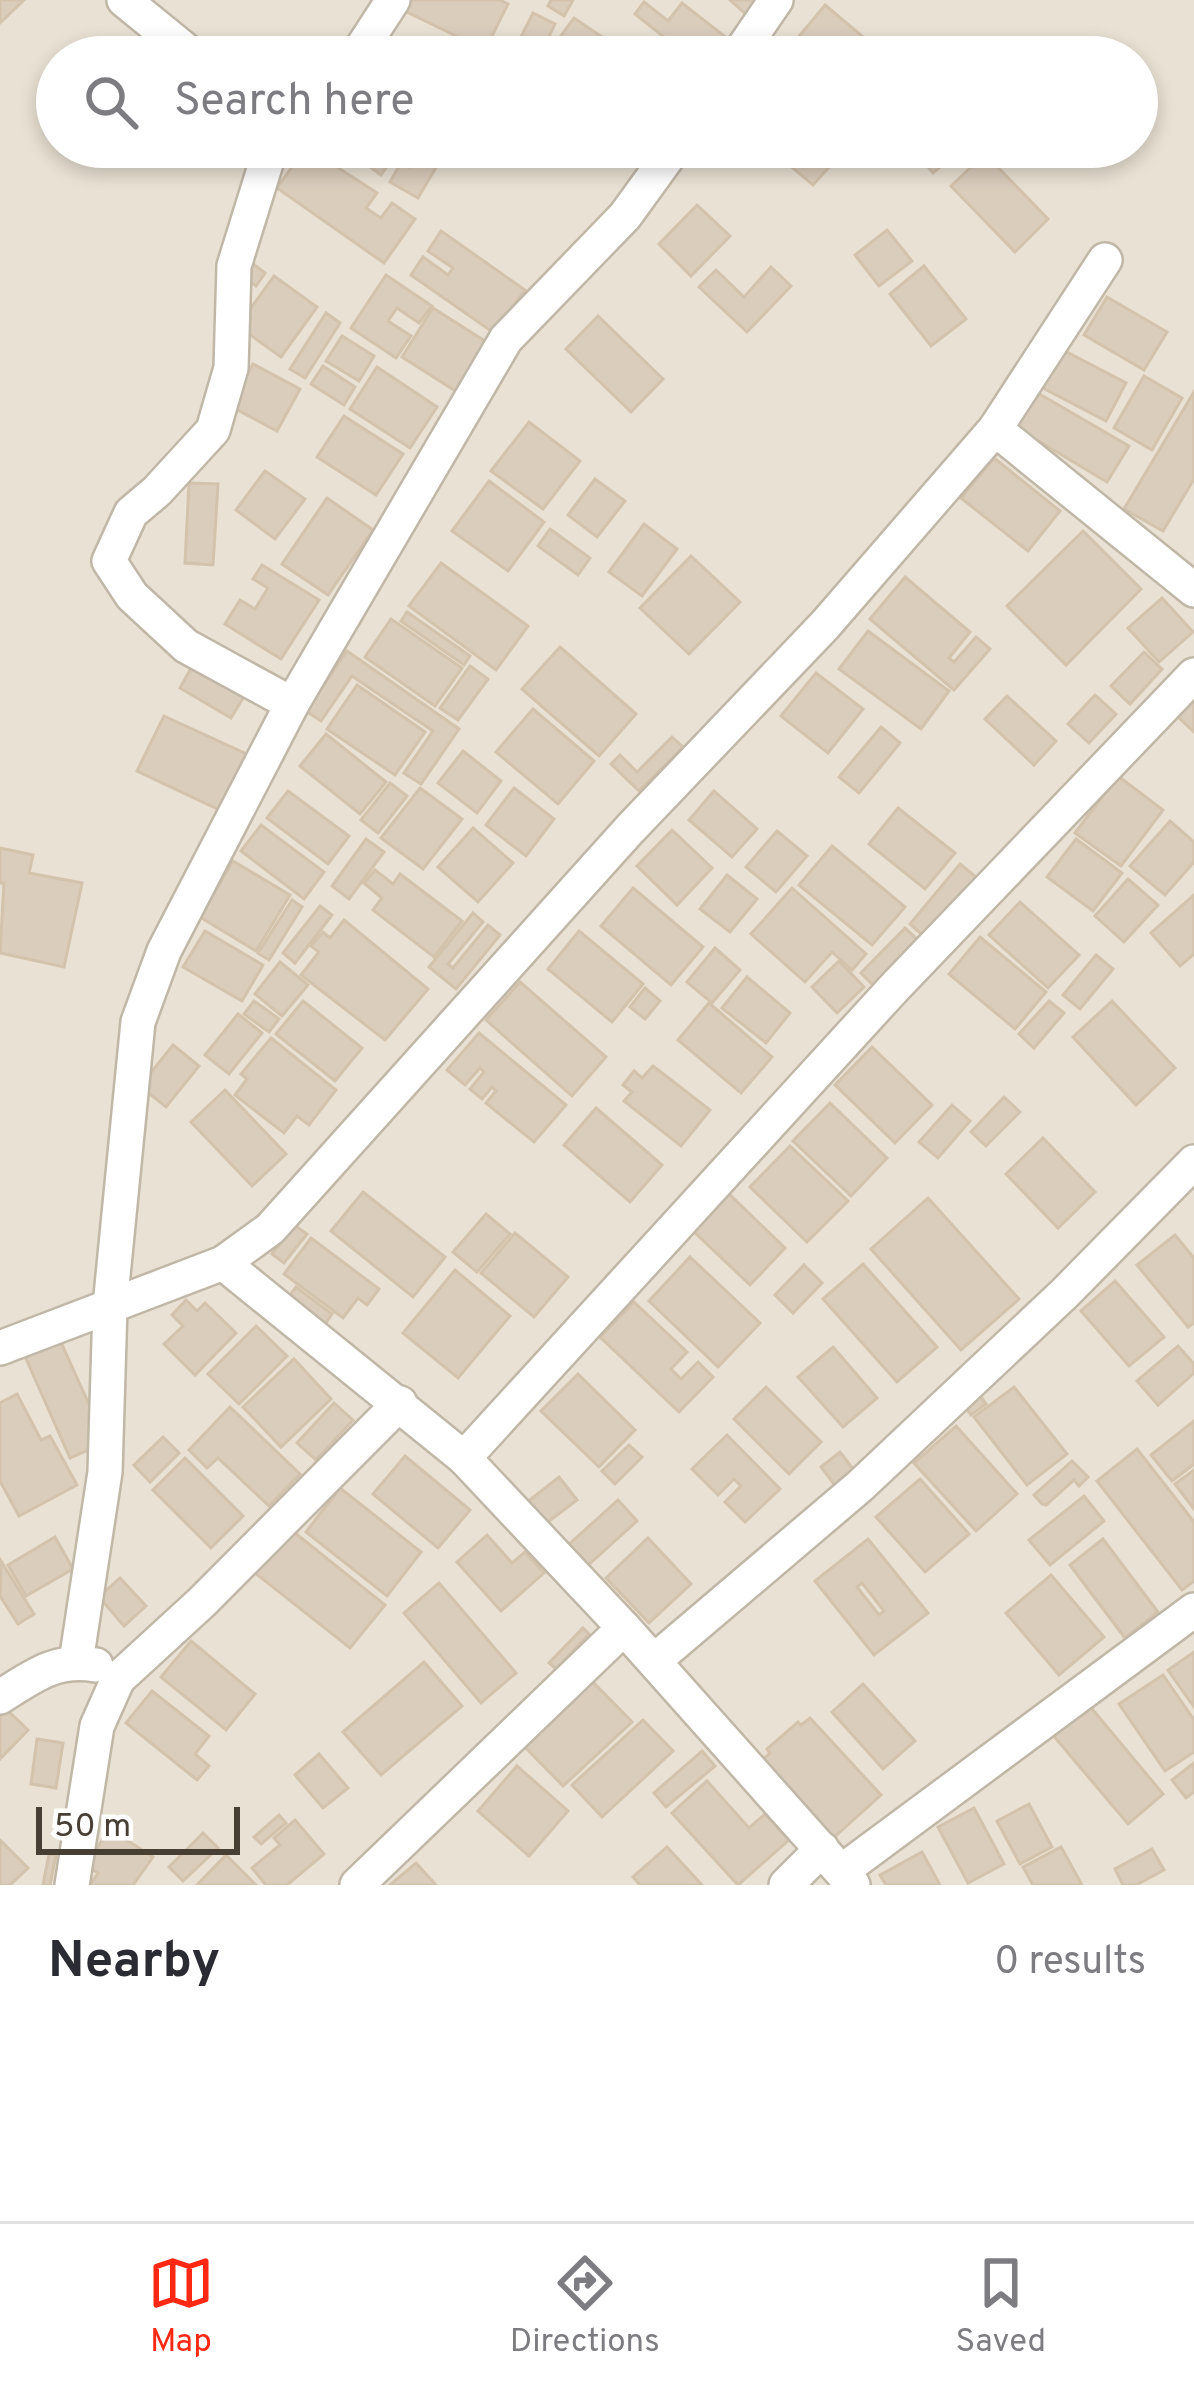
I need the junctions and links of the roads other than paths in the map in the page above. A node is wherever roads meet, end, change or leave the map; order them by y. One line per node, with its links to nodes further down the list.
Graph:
1 (124, 0): 4 (street)
2 (393, 0): 5 (street)
3 (776, 0): 6 (street)
4 (168, 36)
5 (370, 36)
6 (751, 36)
7 (264, 168): 13 (street)
8 (660, 168): 13 (street)
9 (1105, 260): 10 (street)
10 (995, 429): 11 (street); 15 (street)
11 (1194, 590)
12 (1194, 675): 19 (street)
13 (292, 704): 16 (street)
14 (1194, 1162): 22 (street)
15 (223, 1262): 16 (street); 18 (street)
16 (110, 1306): 17 (street); 23 (street)
17 (0, 1348)
18 (400, 1403): 19 (street); 24 (street)
19 (464, 1458): 21 (street)
20 (1194, 1610): 26 (street)
21 (623, 1628): 22 (street); 28 (street)
22 (653, 1661): 26 (street)
23 (76, 1662): 24 (street); 25 (street)
24 (118, 1679): 27 (street)
25 (0, 1697)
26 (839, 1868): 29 (street)
27 (72, 1885)
28 (357, 1885)
29 (786, 1885)

